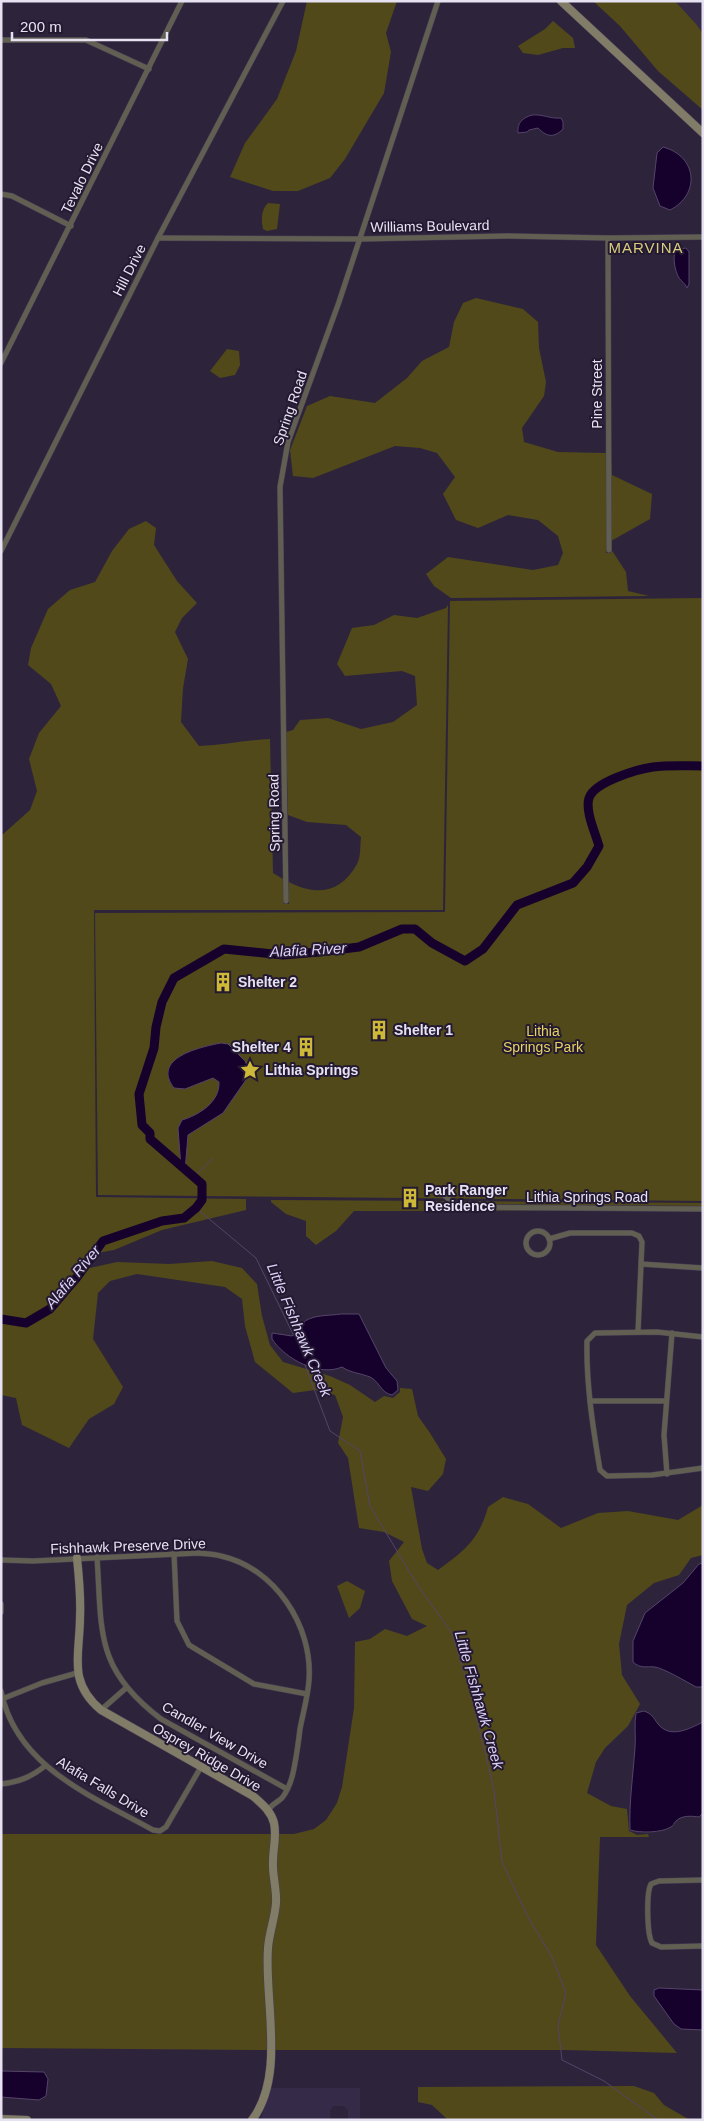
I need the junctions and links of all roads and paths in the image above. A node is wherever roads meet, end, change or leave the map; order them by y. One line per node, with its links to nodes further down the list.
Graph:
1 (182, 1): 6 (street, Tevalo Drive)
2 (283, 1): 11 (street, Hill Drive)
3 (438, 1): 13 (street, Spring Road)
4 (561, 1): 7 (street)
5 (1, 40): 6 (street)
6 (148, 69): 9 (street, Tevalo Drive)
7 (703, 132)
8 (1, 194): 9 (street)
9 (71, 226): 14 (street, Tevalo Drive)
10 (703, 237): 12 (street, Williams Boulevard)
11 (158, 238): 13 (street, Williams Boulevard); 16 (street, Hill Drive)
12 (608, 238): 13 (street, Williams Boulevard); 15 (street, Pine Street)
13 (361, 239): 17 (street, Spring Road)
14 (1, 364)
15 (608, 550)
16 (1, 551)
17 (286, 901)
18 (445, 1196): 19 (street, Lithia Springs Road)
19 (703, 1209)
20 (549, 1239): 20 (street); 21 (street)
21 (641, 1264): 22 (street); 23 (street)
22 (703, 1268)
23 (638, 1332): 24 (street); 26 (street)
24 (672, 1334): 25 (street); 27 (street)
25 (703, 1337)
26 (590, 1401): 27 (street); 29 (street)
27 (666, 1401): 29 (street)
28 (703, 1468): 29 (street)
29 (667, 1474)
30 (174, 1553): 31 (street, Fishhawk Preserve Drive); 39 (street); 39 (street, Fishhawk Preserve Drive)
31 (97, 1557): 32 (street, Fishhawk Preserve Drive); 37 (street, Candler View Drive)
32 (77, 1558): 33 (street, Fishhawk Preserve Drive); 36 (street, Osprey Ridge Drive)
33 (1, 1560)
34 (1, 1607): 35 (street)
35 (1, 1612)
36 (77, 1673): 40 (street); 41 (street, Osprey Ridge Drive)
37 (126, 1688): 41 (street); 45 (street, Candler View Drive)
38 (1, 1691): 40 (street, Alafia Falls Drive)
39 (306, 1694): 45 (street, Fishhawk Preserve Drive)
40 (2, 1699): 42 (street, Alafia Falls Drive)
41 (101, 1710): 43 (street, Osprey Ridge Drive)
42 (45, 1766): 43 (street, Alafia Falls Drive); 44 (street)
43 (201, 1767): 46 (street, Osprey Ridge Drive)
44 (1, 1784)
45 (287, 1789): 46 (street, Fishhawk Preserve Drive)
46 (268, 1811): 49 (street, Osprey Ridge Drive)
47 (703, 1880): 48 (street)
48 (703, 1946)
49 (261, 2108): 52 (street, Osprey Ridge Drive); 53 (street)
50 (2, 2120): 51 (street)
51 (27, 2120)
52 (252, 2120)
53 (258, 2120)

